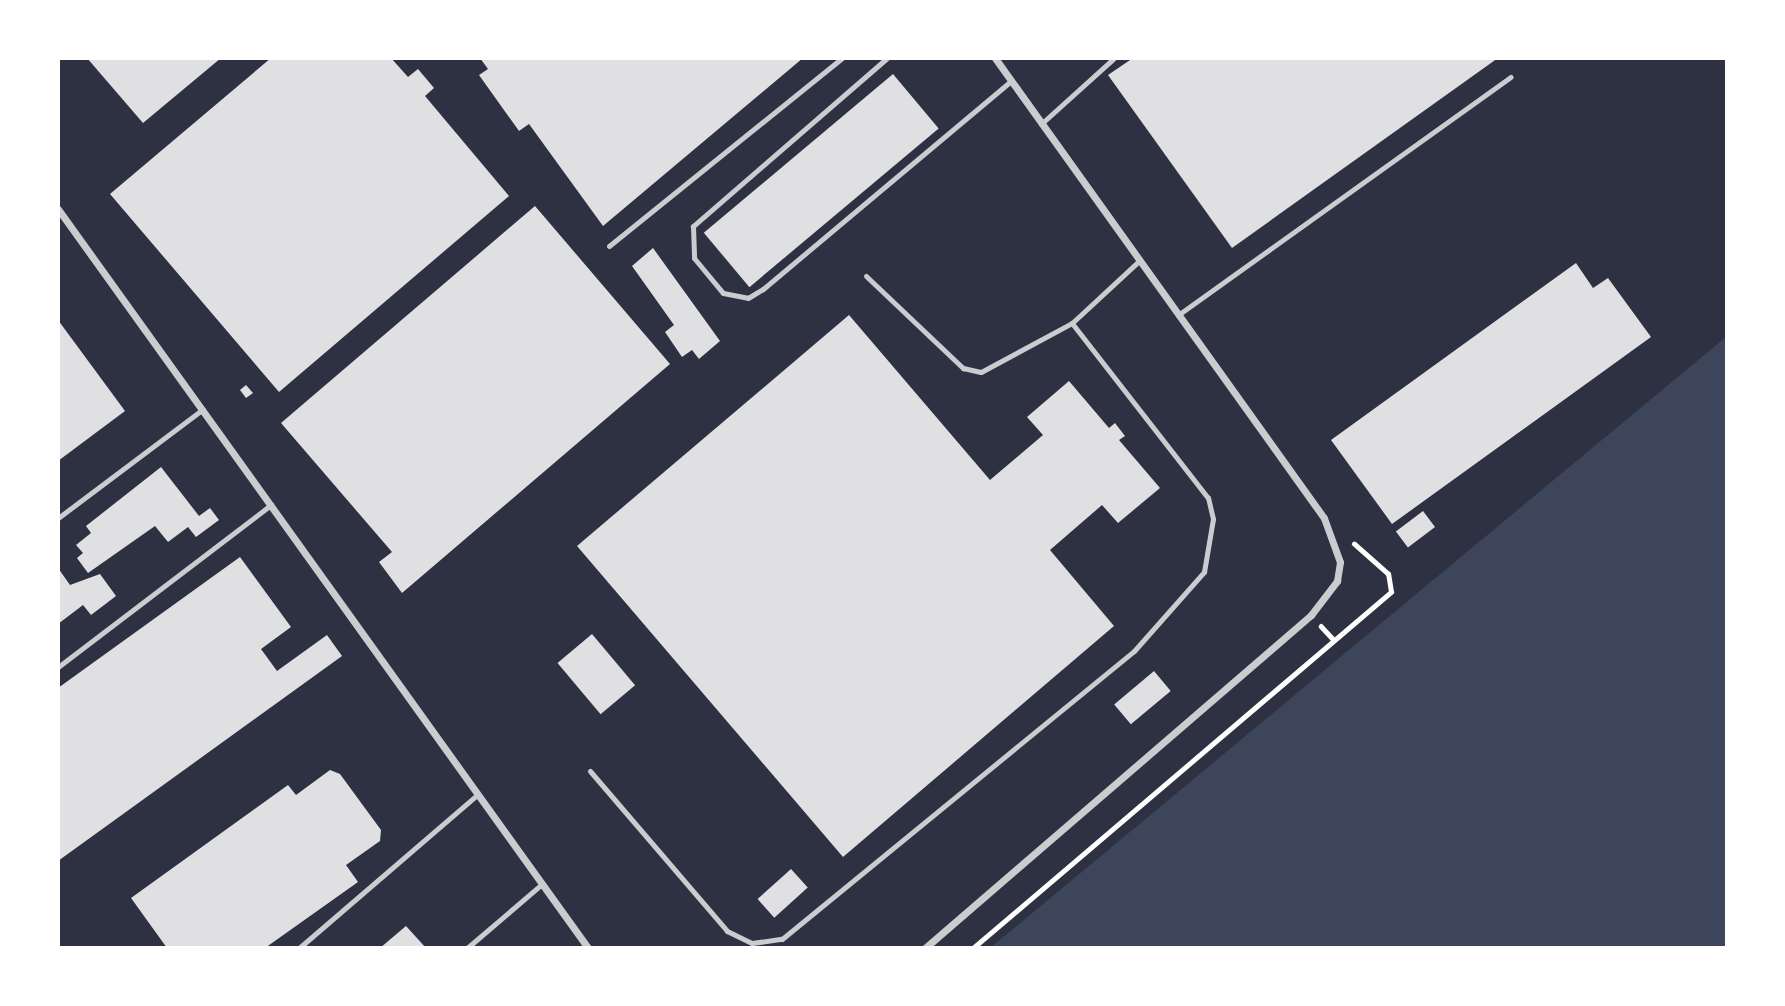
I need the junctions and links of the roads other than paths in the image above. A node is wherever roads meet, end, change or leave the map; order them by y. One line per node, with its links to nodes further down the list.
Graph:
1 (842, 58): 9 (lane)
2 (887, 58): 6 (lane)
3 (995, 58): 6 (street)
4 (1114, 58): 7 (lane)
5 (1511, 78): 12 (lane)
6 (1012, 81): 7 (street)
7 (1041, 124): 10 (street)
8 (58, 209): 14 (street)
9 (609, 246)
10 (1139, 261): 12 (street); 13 (lane)
11 (866, 276): 13 (lane)
12 (1178, 315): 24 (street)
13 (1072, 323): 18 (lane)
14 (203, 409): 15 (street); 16 (lane)
15 (271, 506): 17 (lane); 19 (street)
16 (58, 518)
17 (58, 667)
18 (590, 771)
19 (478, 794): 20 (street); 21 (lane)
20 (542, 884): 22 (lane); 23 (street)
21 (299, 948)
22 (467, 948)
23 (589, 948)
24 (925, 948)

